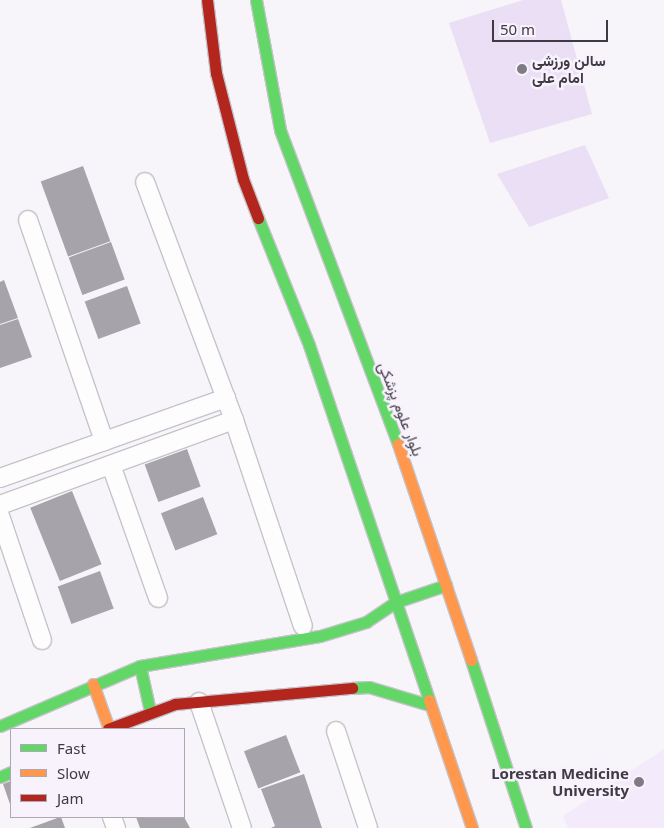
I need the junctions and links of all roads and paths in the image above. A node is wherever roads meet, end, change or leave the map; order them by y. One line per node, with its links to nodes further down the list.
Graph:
1 (207, 0): 14 (street)
2 (256, 0): 12 (street, بلوار علوم پزشکی)
3 (145, 182): 5 (street)
4 (28, 220): 7 (street)
5 (226, 398): 6 (street); 7 (street)
6 (234, 420): 8 (street); 15 (street)
7 (104, 442): 9 (street)
8 (111, 465): 10 (street); 13 (street)
9 (0, 478)
10 (0, 505)
11 (0, 516): 16 (street)
12 (446, 585): 14 (street); 29 (street, بلوار علوم پزشکی)
13 (158, 598)
14 (396, 602): 17 (street); 20 (street)
15 (304, 626)
16 (42, 640)
17 (140, 666): 18 (street); 21 (street)
18 (93, 684): 22 (street); 23 (street)
19 (200, 702): 20 (street); 21 (street); 26 (street)
20 (429, 705): 28 (street)
21 (150, 711): 24 (street)
22 (0, 726)
23 (108, 728)
24 (110, 728)
25 (336, 731): 27 (street)
26 (242, 828)
27 (368, 828)
28 (472, 828)
29 (526, 828)

